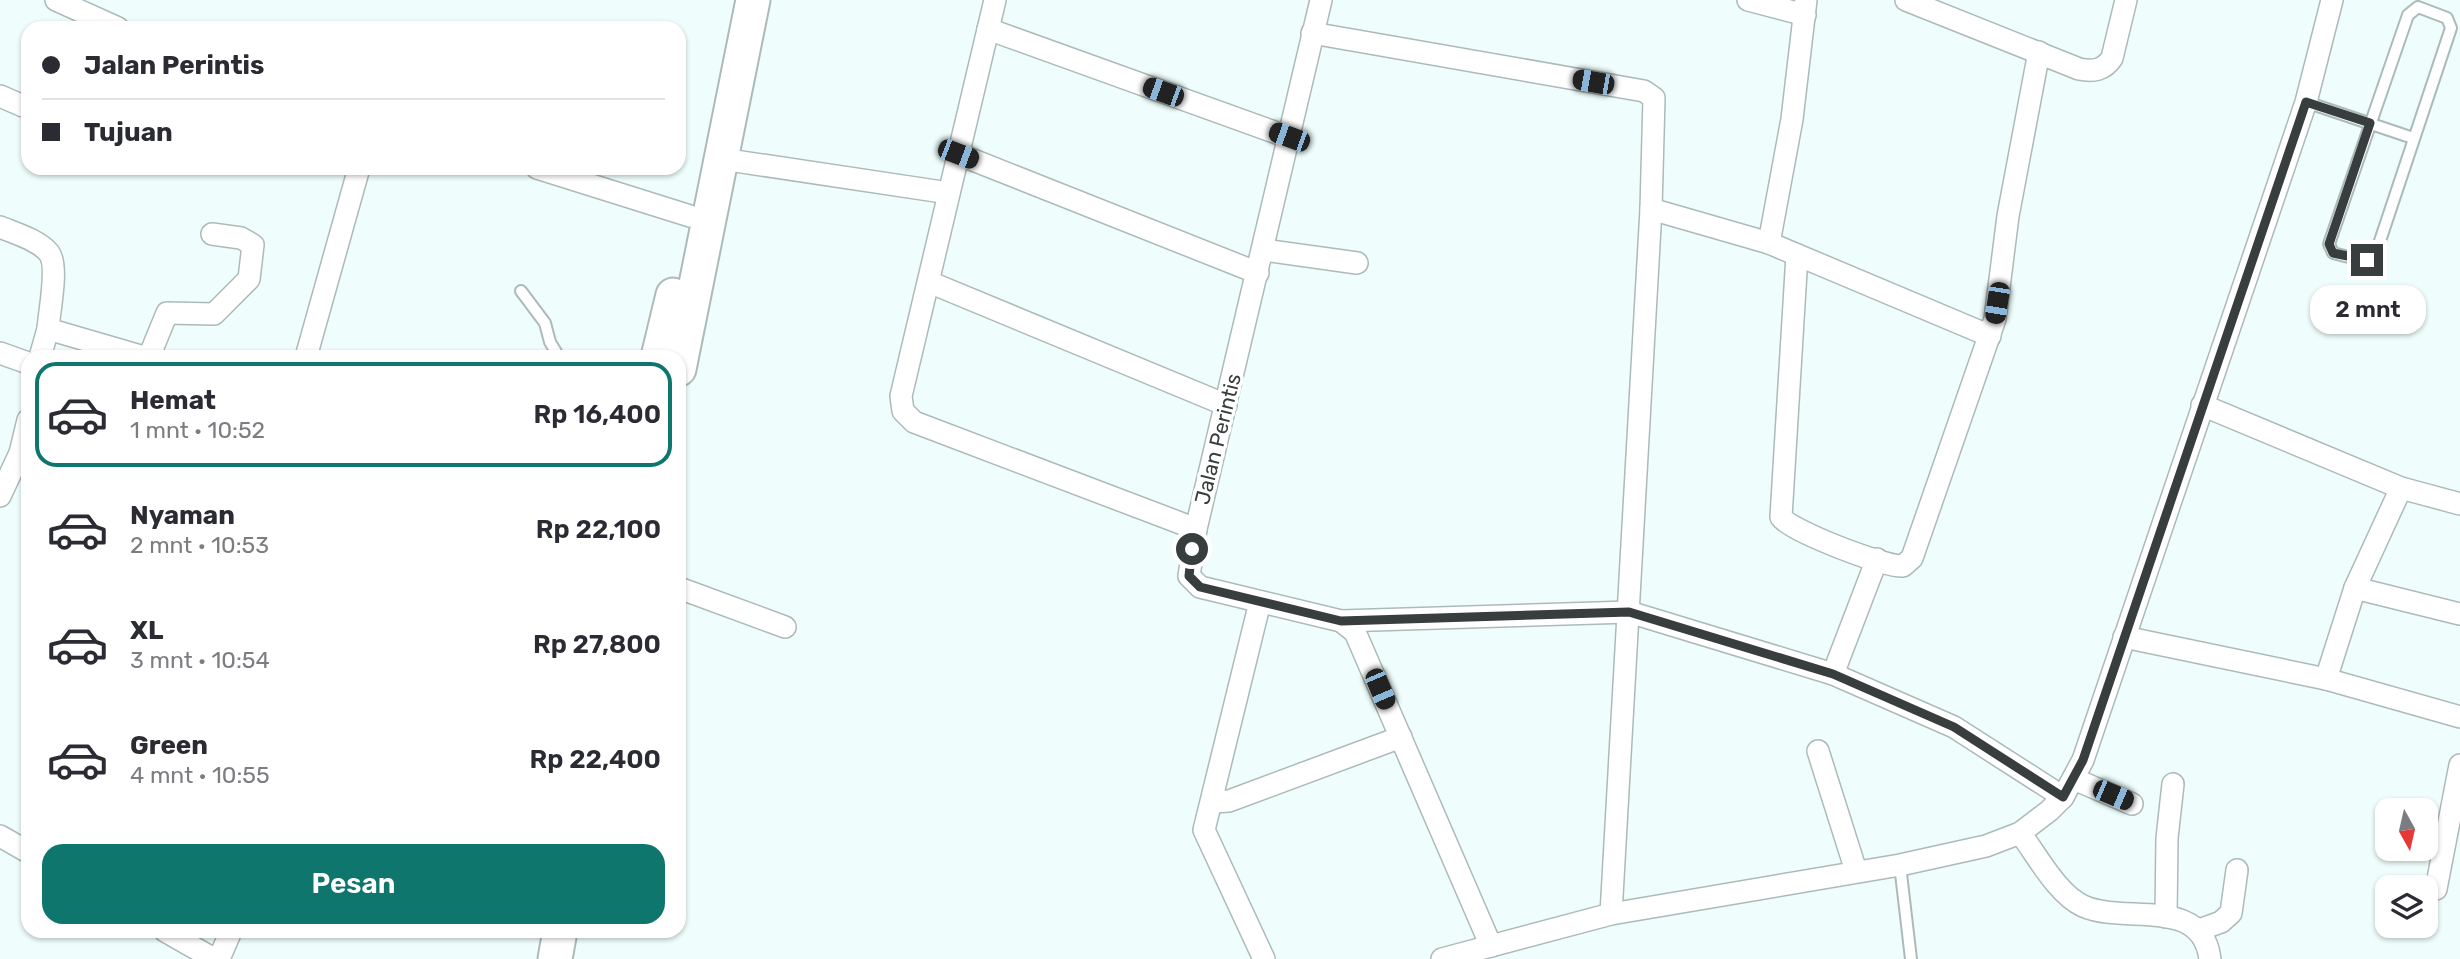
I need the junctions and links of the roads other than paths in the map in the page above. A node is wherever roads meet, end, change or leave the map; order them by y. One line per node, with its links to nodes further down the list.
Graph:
1 (56, 0): 11 (street)
2 (731, 0): 28 (main road)
3 (753, 0): 23 (main road)
4 (995, 0): 13 (street)
5 (1321, 0): 14 (street, Jalan Perintis)
6 (1748, 0): 10 (street)
7 (1906, 0): 15 (street)
8 (2126, 0): 15 (street)
9 (2332, 0): 17 (street)
10 (1805, 7): 31 (street)
11 (102, 21)
12 (2455, 21): 19 (lane); 21 (lane)
13 (988, 29): 20 (street); 22 (street)
14 (1312, 33): 20 (street, Jalan Perintis); 27 (street)
15 (2039, 52): 39 (street)
16 (0, 96): 18 (street)
17 (2306, 102): 19 (lane); 50 (street)
18 (21, 105)
19 (2370, 123): 21 (lane); 21 (lane)
20 (1289, 137): 32 (street, Jalan Perintis)
21 (2413, 138)
22 (958, 154): 26 (street); 35 (street)
23 (722, 159): 26 (street); 46 (main road)
24 (357, 175): 43 (street)
25 (559, 175): 28 (street)
26 (949, 192): 36 (street)
27 (1651, 209): 31 (street); 62 (street)
28 (690, 216): 45 (main road)
29 (0, 227): 38 (street)
30 (212, 234): 42 (street)
31 (1769, 243): 33 (street)
32 (1264, 250): 34 (street); 35 (street, Jalan Perintis)
33 (1797, 255): 39 (street); 58 (street)
34 (1357, 263)
35 (1258, 273): 49 (street, Jalan Perintis)
36 (929, 282): 49 (street); 57 (street)
37 (521, 291): 44 (lane)
38 (48, 329): 40 (street); 41 (street)
39 (1990, 336): 58 (street)
40 (42, 350)
41 (122, 350)
42 (150, 350)
43 (308, 350)
44 (555, 350)
45 (659, 350)
46 (683, 350)
47 (0, 354): 48 (street)
48 (21, 361)
49 (1226, 405): 57 (street, Jalan Perintis)
50 (2203, 405): 54 (street); 66 (street)
51 (0, 444): 53 (street)
52 (21, 449): 53 (street)
53 (20, 453): 55 (street)
54 (2401, 488): 56 (street); 59 (street)
55 (0, 496)
56 (2460, 503)
57 (1196, 529): 61 (street, Jalan Perintis)
58 (1877, 559): 67 (street)
59 (2355, 588): 63 (street); 68 (street)
60 (686, 591): 65 (street)
61 (1260, 602): 64 (street, Jalan Perintis); 75 (street)
62 (1629, 612): 64 (street, Jalan Perintis); 67 (street, Jalan Perintis); 84 (street)
63 (2460, 614)
64 (1341, 621): 70 (street)
65 (785, 627)
66 (2124, 637): 68 (street); 74 (street)
67 (1833, 674): 74 (street, Jalan Perintis)
68 (2326, 679): 69 (street)
69 (2460, 717)
70 (1401, 737): 75 (street); 91 (street)
71 (1818, 751): 82 (street)
72 (2460, 765): 83 (street)
73 (2173, 784): 85 (street)
74 (2068, 788): 76 (street, Jalan Perintis); 77 (street)
75 (1212, 802): 95 (street)
76 (2132, 804)
77 (2020, 833): 80 (street); 85 (street)
78 (0, 836): 79 (street)
79 (21, 848)
80 (1900, 864): 82 (street); 97 (lane)
81 (2237, 870): 86 (street)
82 (1856, 871): 84 (street)
83 (2438, 879)
84 (1611, 914): 91 (street)
85 (2166, 916): 86 (street)
86 (2199, 930): 98 (street)
87 (178, 938): 92 (street)
88 (228, 938): 92 (street)
89 (539, 938): 93 (main road)
90 (559, 938): 94 (main road)
91 (1491, 946): 96 (street)
92 (217, 959)
93 (535, 959)
94 (555, 959)
95 (1264, 959)
96 (1442, 959)
97 (1911, 959)
98 (2210, 959)

